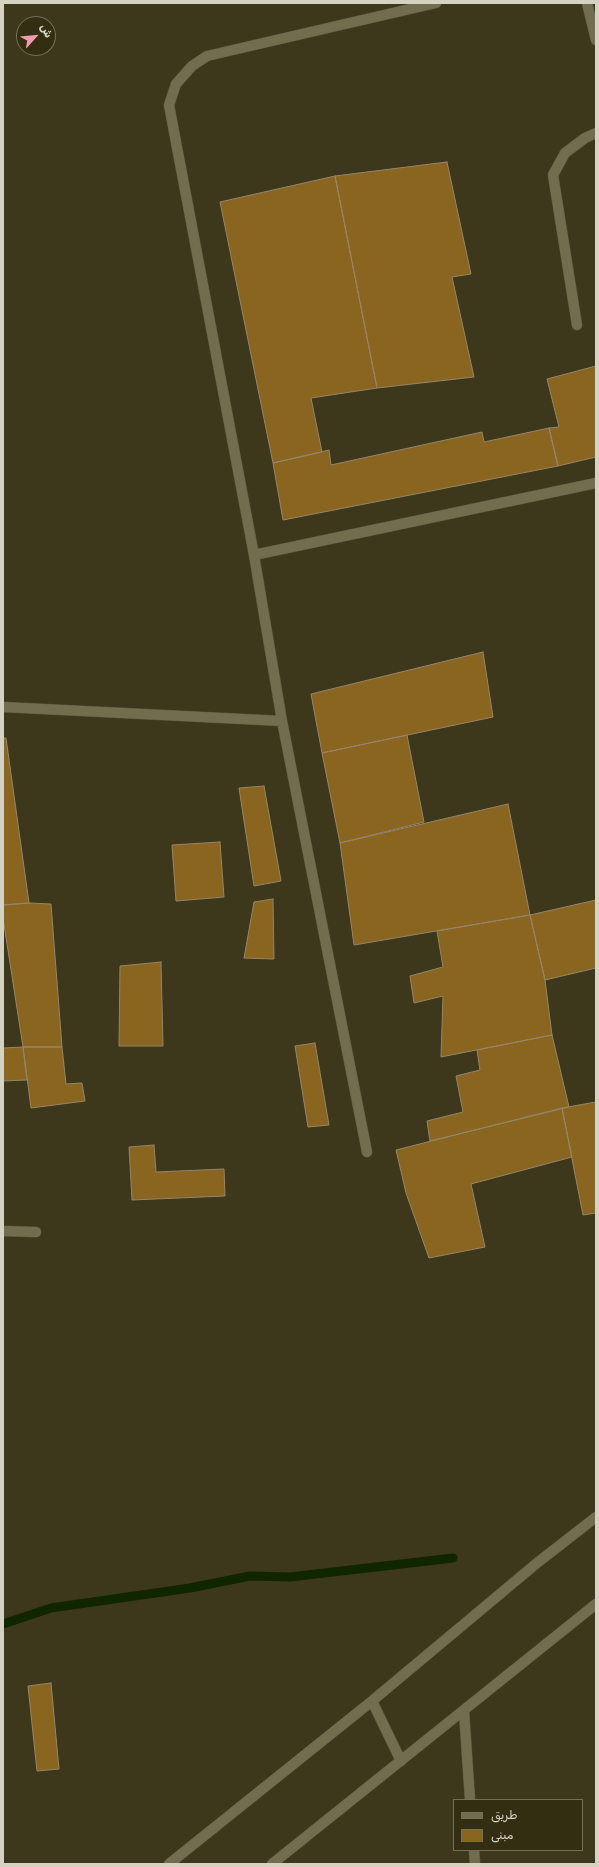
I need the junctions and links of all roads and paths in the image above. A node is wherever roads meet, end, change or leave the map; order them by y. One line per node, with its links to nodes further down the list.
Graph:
1 (436, 3): 7 (street)
2 (588, 3): 3 (street)
3 (596, 40)
4 (596, 133): 5 (street)
5 (577, 325)
6 (596, 483): 7 (street)
7 (254, 555): 9 (street)
8 (3, 707): 9 (street)
9 (282, 721): 10 (street)
10 (367, 1152)
11 (3, 1231): 12 (street)
12 (36, 1232)
13 (596, 1517): 15 (street)
14 (596, 1604): 16 (street)
15 (372, 1701): 17 (street); 20 (street)
16 (464, 1711): 17 (street); 18 (street)
17 (401, 1761): 21 (street)
18 (470, 1799)
19 (474, 1851): 22 (street)
20 (169, 1864)
21 (272, 1864)
22 (475, 1864)

